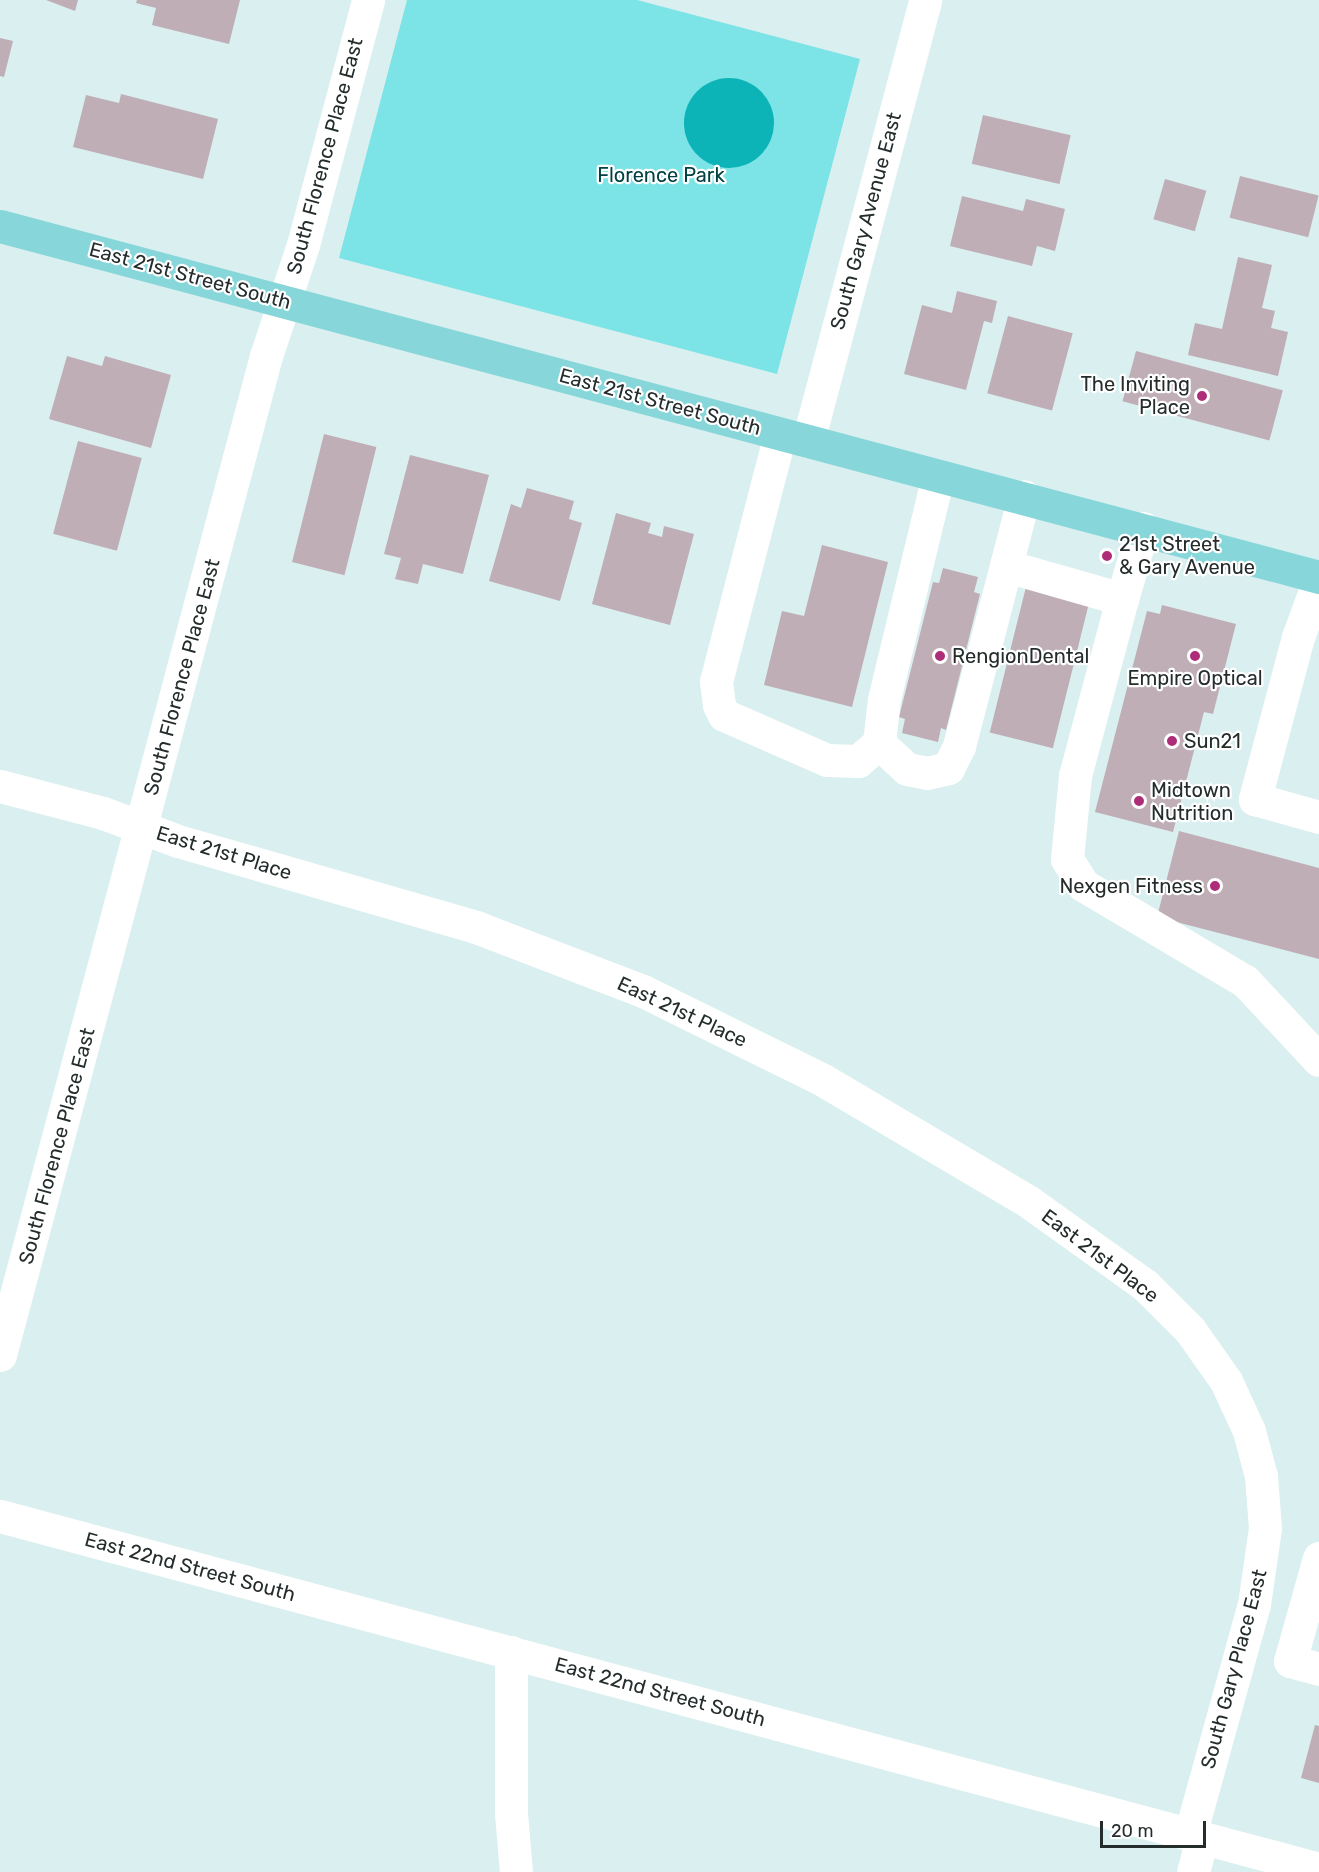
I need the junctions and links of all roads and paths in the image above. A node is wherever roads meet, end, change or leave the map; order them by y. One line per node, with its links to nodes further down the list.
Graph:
1 (368, 0): 4 (street, South Florence Place East)
2 (925, 0): 5 (street, South Gary Avenue East)
3 (0, 226): 4 (main road, East 21st Street South)
4 (284, 301): 5 (main road, East 21st Street South); 15 (street, South Florence Place East)
5 (794, 438): 6 (main road, East 21st Street South); 12 (street, South Gary Avenue East)
6 (938, 476): 7 (main road, East 21st Street South); 12 (street)
7 (1024, 496): 8 (main road, East 21st Street South); 9 (street)
8 (1143, 528): 10 (main road, East 21st Street South); 11 (street)
9 (1006, 566): 11 (street); 12 (street)
10 (1319, 579): 14 (street)
11 (1122, 599): 16 (street)
12 (879, 744)
13 (0, 786): 15 (street, East 21st Place)
14 (1319, 817)
15 (143, 827): 17 (street, South Florence Place East); 18 (street, East 21st Place)
16 (1319, 1060)
17 (0, 1355)
18 (1249, 1431): 23 (street, South Gary Place East)
19 (0, 1516): 21 (street, East 22nd Street South)
20 (1319, 1558): 22 (street)
21 (511, 1652): 23 (street, East 22nd Street South); 25 (street)
22 (1319, 1669)
23 (1196, 1837): 24 (street, East 22nd Street South); 26 (street, South Gary Place East)
24 (1319, 1869)
25 (516, 1872)
26 (1193, 1872)

